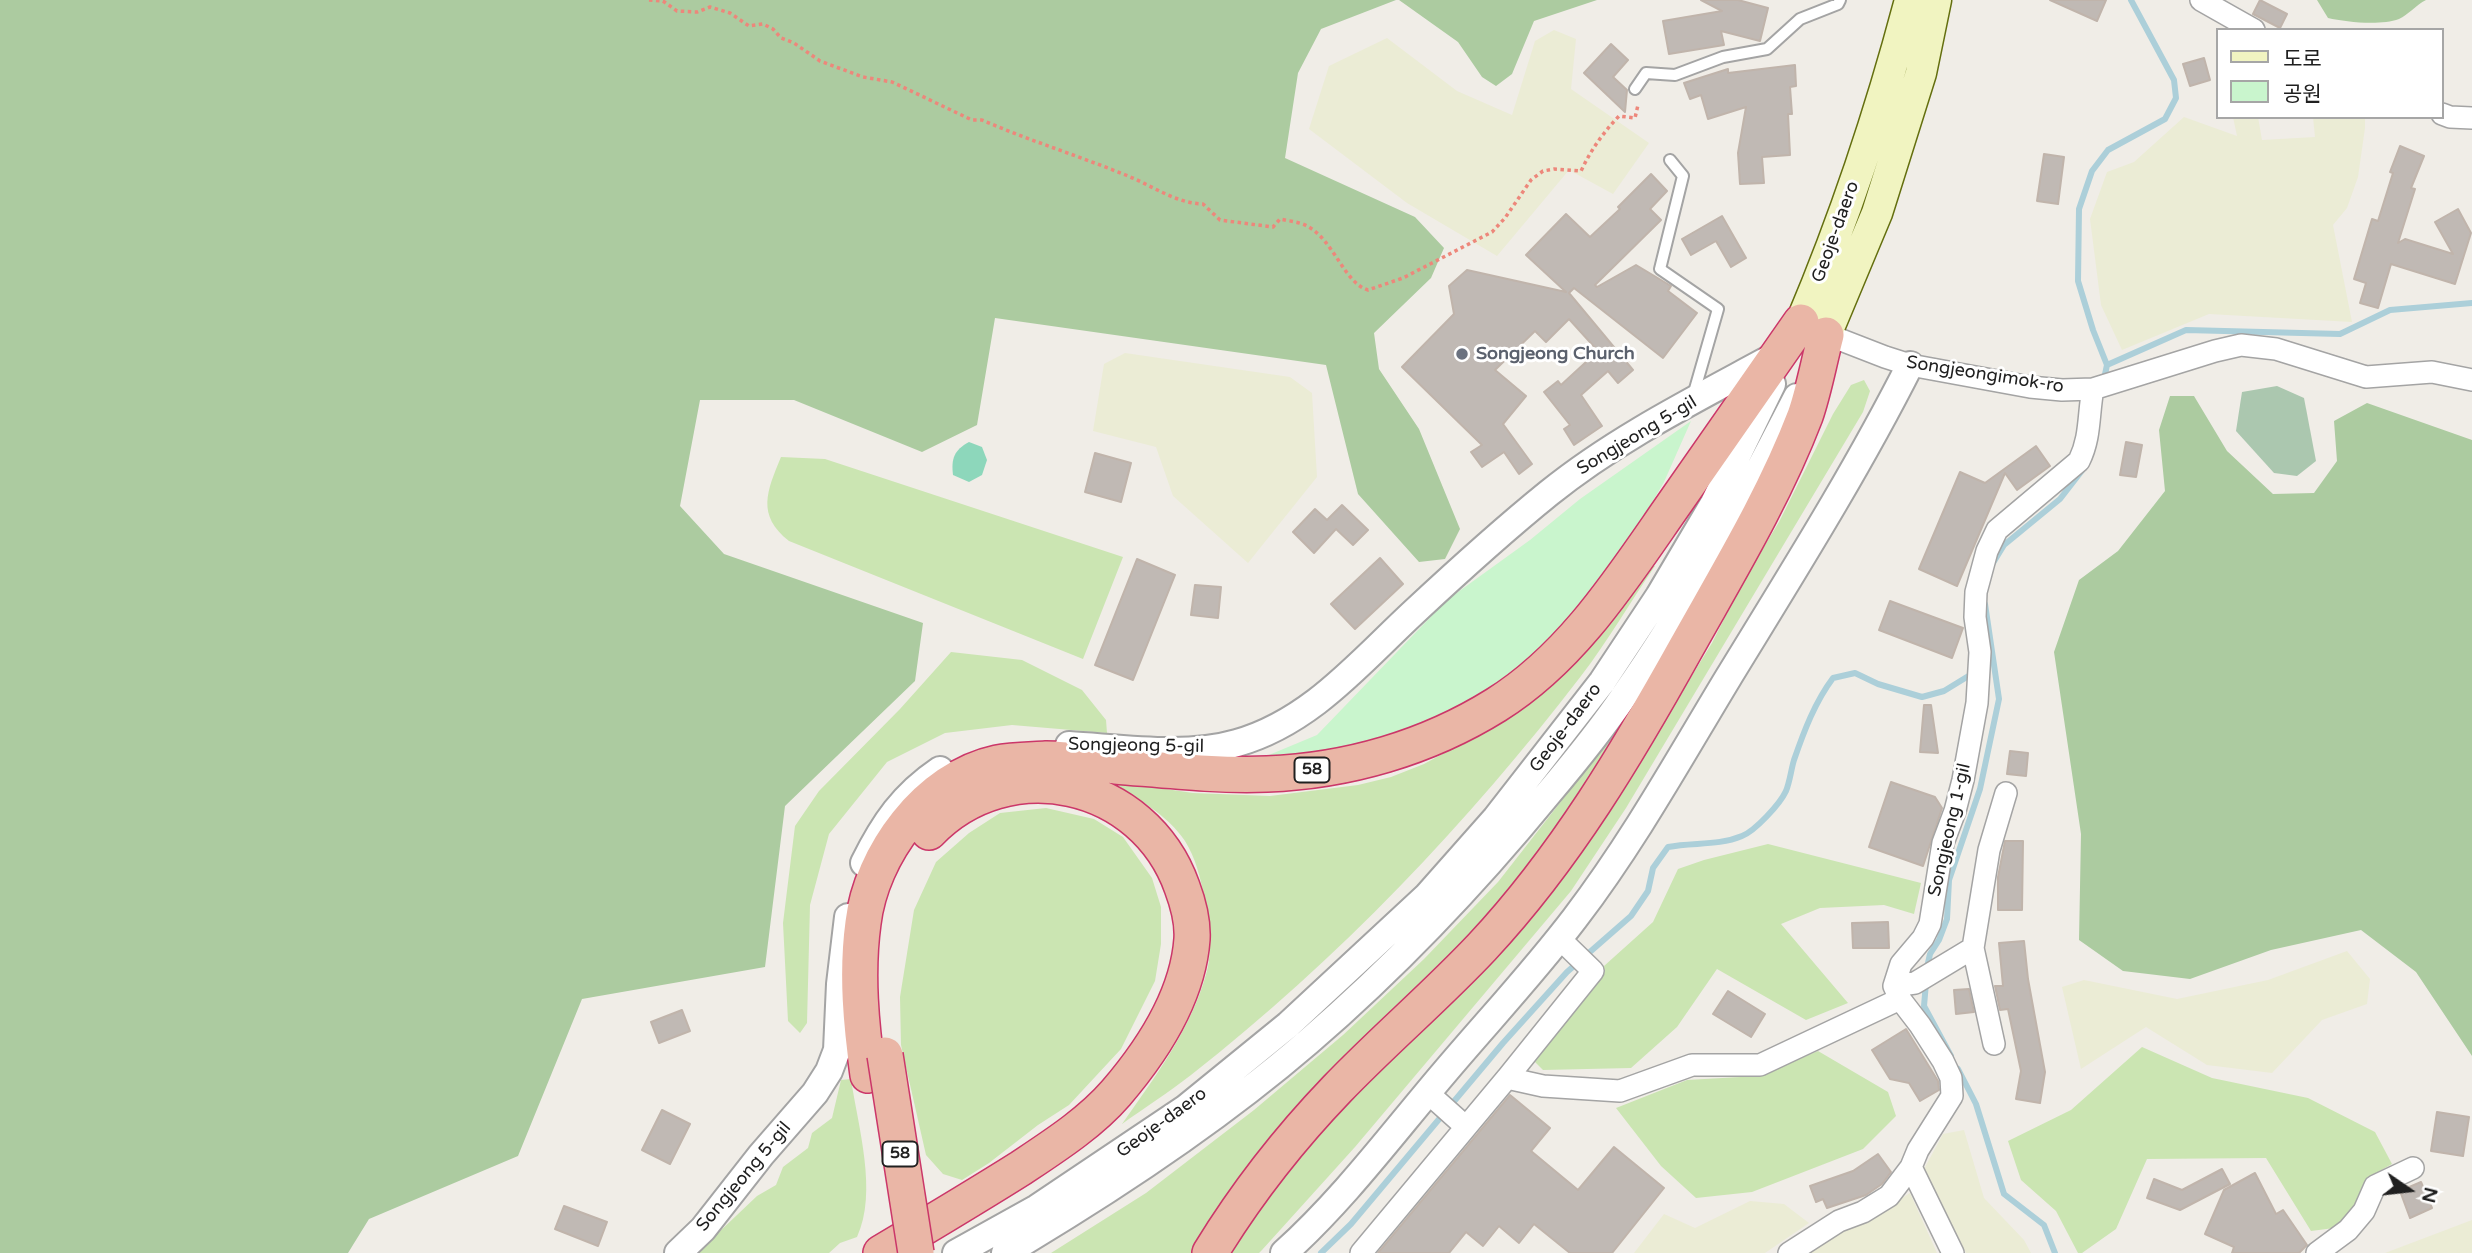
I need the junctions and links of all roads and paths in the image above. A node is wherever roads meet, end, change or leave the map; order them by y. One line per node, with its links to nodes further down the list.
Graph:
1 (649, 0): 7 (path)
2 (1840, 0): 7 (lane)
3 (1910, 0): 11 (main road, Geoje-daero / 58)
4 (1936, 0): 11 (main road, Geoje-daero / 58)
5 (2201, 0): 6 (street)
6 (2250, 28)
7 (1635, 89)
8 (2444, 115): 9 (street)
9 (2472, 118)
10 (1670, 160): 16 (lane)
11 (1813, 328): 12 (highway, 58); 13 (street, Songjeongimok-ro); 32 (street, Geoje-daero); 33 (street, Geoje-daero); 34 (highway, 58)
12 (1779, 354): 16 (street, Songjeong 5-gil); 22 (highway, 58)
13 (1910, 365): 15 (street, Songjeongimok-ro); 18 (street)
14 (2472, 380): 15 (street, Songjeongimok-ro)
15 (2093, 389): 20 (street, Songjeong 1-gil)
16 (1691, 402): 28 (street, Songjeong 5-gil)
17 (2006, 793): 19 (street)
18 (1559, 939): 23 (street); 24 (street)
19 (1973, 948): 20 (street); 21 (street)
20 (1903, 989): 23 (street); 26 (street)
21 (1994, 1044)
22 (876, 1065): 29 (highway); 30 (highway, 58); 31 (highway, 58, bridge)
23 (1507, 1078): 25 (street)
24 (1428, 1093): 25 (street); 35 (street)
25 (1466, 1126): 36 (street)
26 (1910, 1167): 37 (street); 38 (street)
27 (2413, 1168): 39 (street)
28 (678, 1253)
29 (881, 1253)
30 (895, 1253)
31 (916, 1253)
32 (956, 1253)
33 (1005, 1253)
34 (1210, 1253)
35 (1284, 1253)
36 (1361, 1253)
37 (1789, 1253)
38 (1953, 1253)
39 (2317, 1253)

